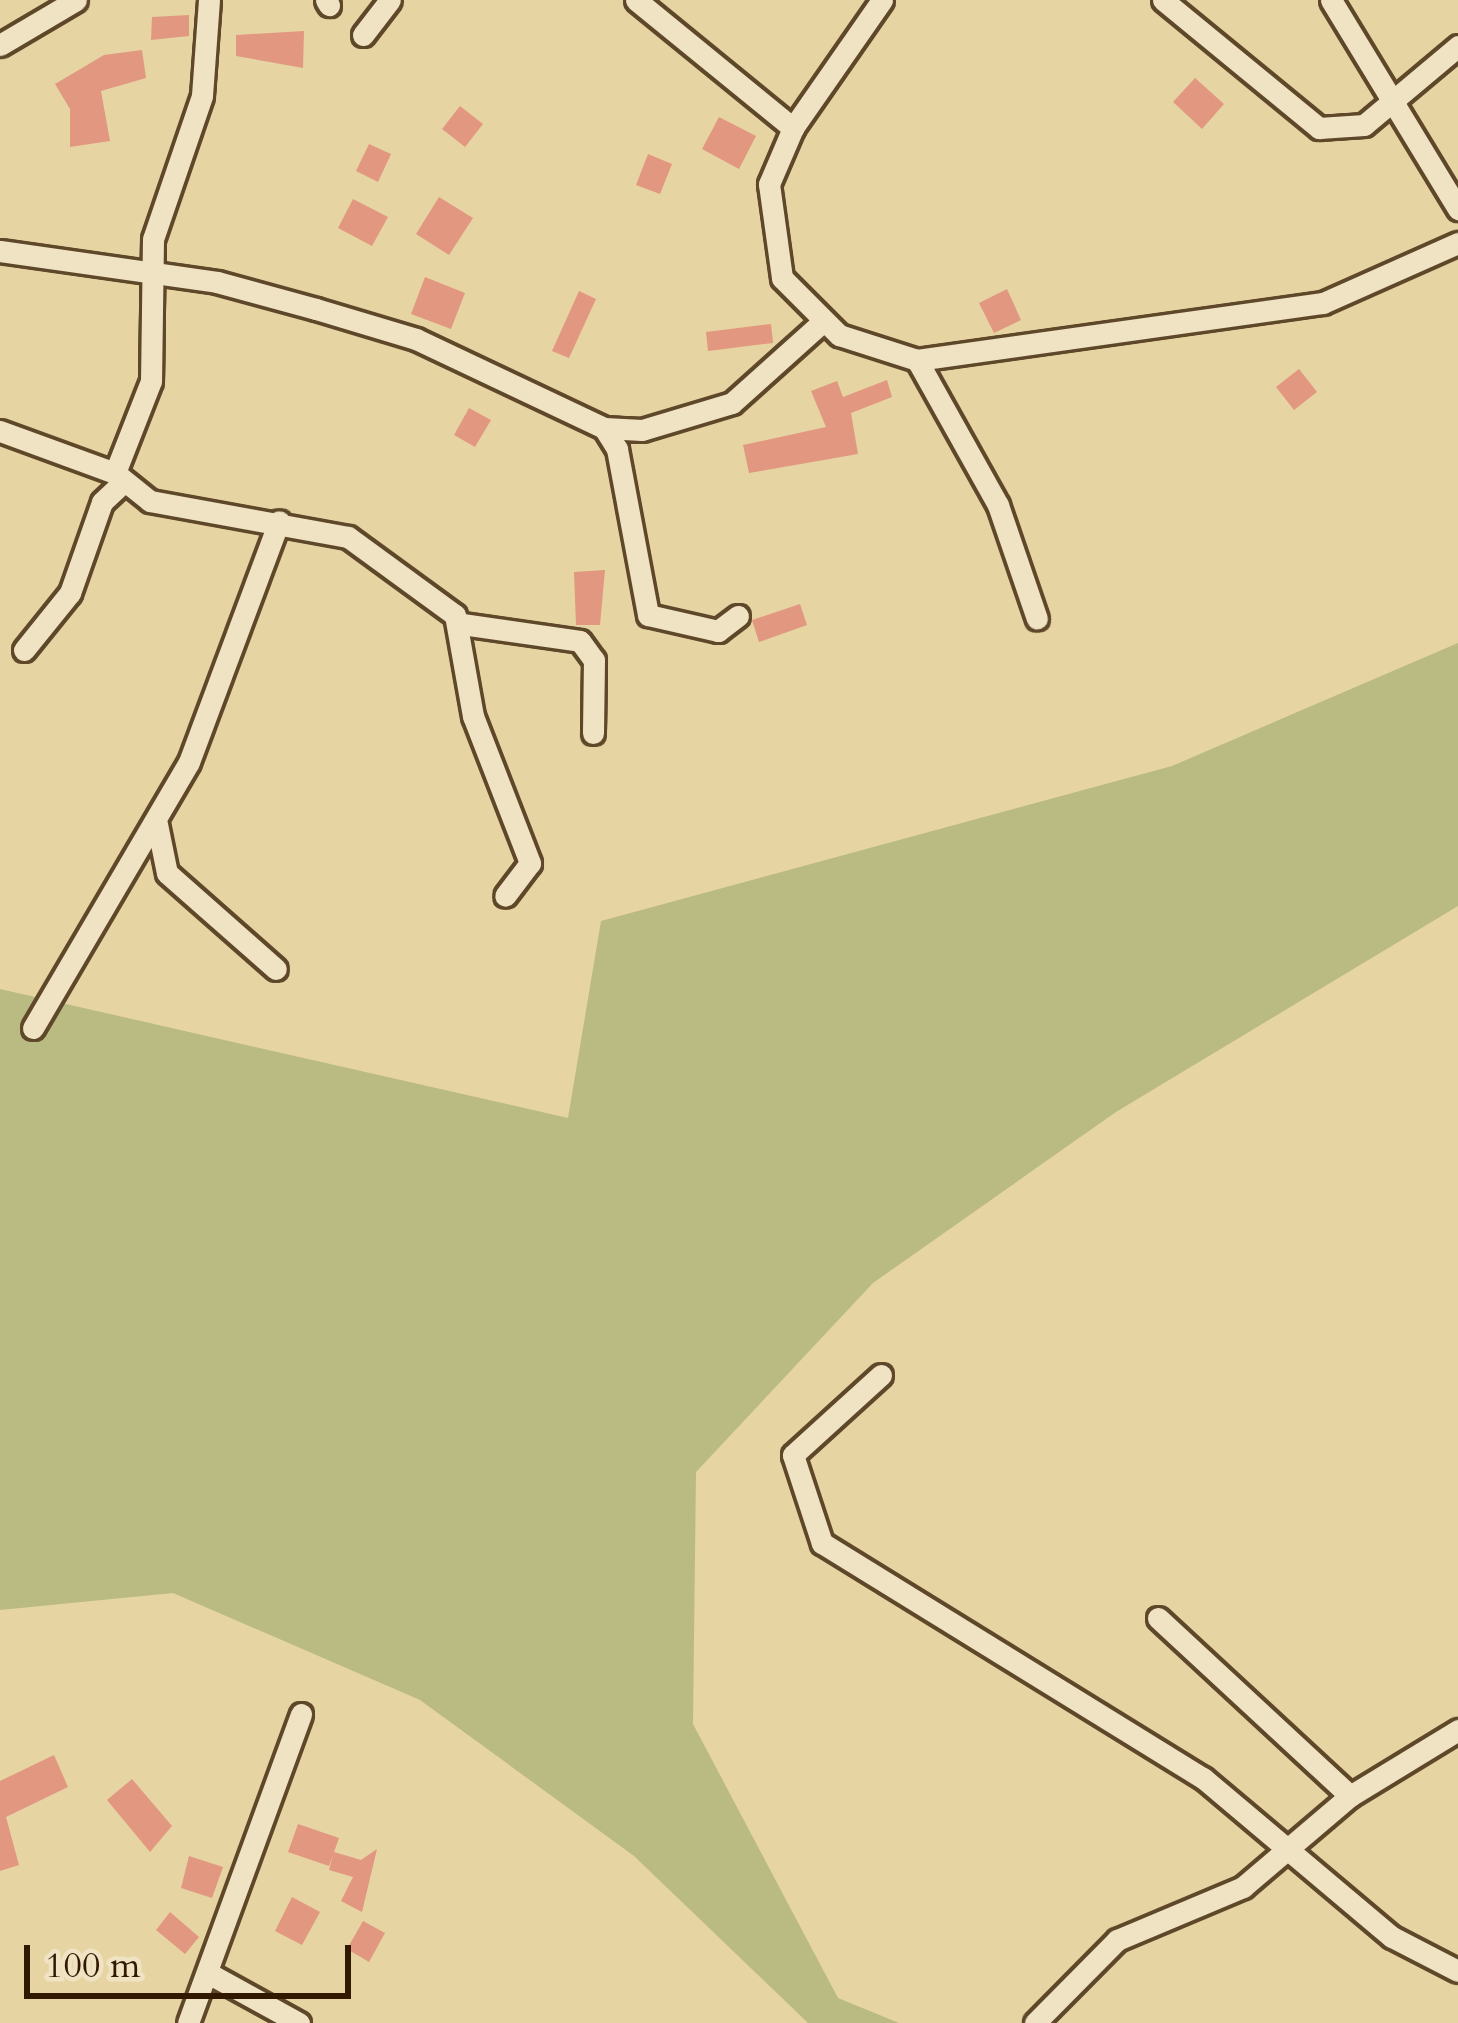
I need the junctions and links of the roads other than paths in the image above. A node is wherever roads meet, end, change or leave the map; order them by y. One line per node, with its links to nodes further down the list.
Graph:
1 (76, 0): 9 (street)
2 (209, 0): 16 (street)
3 (391, 0): 8 (street)
4 (636, 0): 12 (street)
5 (882, 0): 12 (street)
6 (1163, 0): 11 (street)
7 (1331, 0): 11 (street)
8 (363, 35)
9 (0, 45)
10 (1458, 46): 11 (street)
11 (1395, 99): 13 (street)
12 (794, 128): 17 (street)
13 (1458, 209)
14 (1458, 243): 18 (street)
15 (0, 251): 16 (street)
16 (150, 280): 19 (street); 21 (street)
17 (820, 324): 18 (street); 19 (street)
18 (917, 360): 24 (street)
19 (604, 428): 23 (street)
20 (0, 431): 21 (street)
21 (118, 479): 22 (street); 26 (street)
22 (279, 520): 25 (street); 28 (street)
23 (738, 616)
24 (1037, 619)
25 (462, 624): 27 (street); 29 (street)
26 (24, 650)
27 (592, 733)
28 (157, 824): 30 (street); 31 (street)
29 (505, 896)
30 (275, 969)
31 (32, 1028)
32 (881, 1375): 37 (street)
33 (1158, 1618): 36 (street)
34 (301, 1714): 39 (street)
35 (1458, 1730): 36 (street)
36 (1350, 1796): 37 (street)
37 (1288, 1846): 38 (street); 42 (street)
38 (1458, 1971)
39 (208, 1973): 40 (street); 41 (street)
40 (188, 2023)
41 (299, 2023)
42 (1035, 2023)

